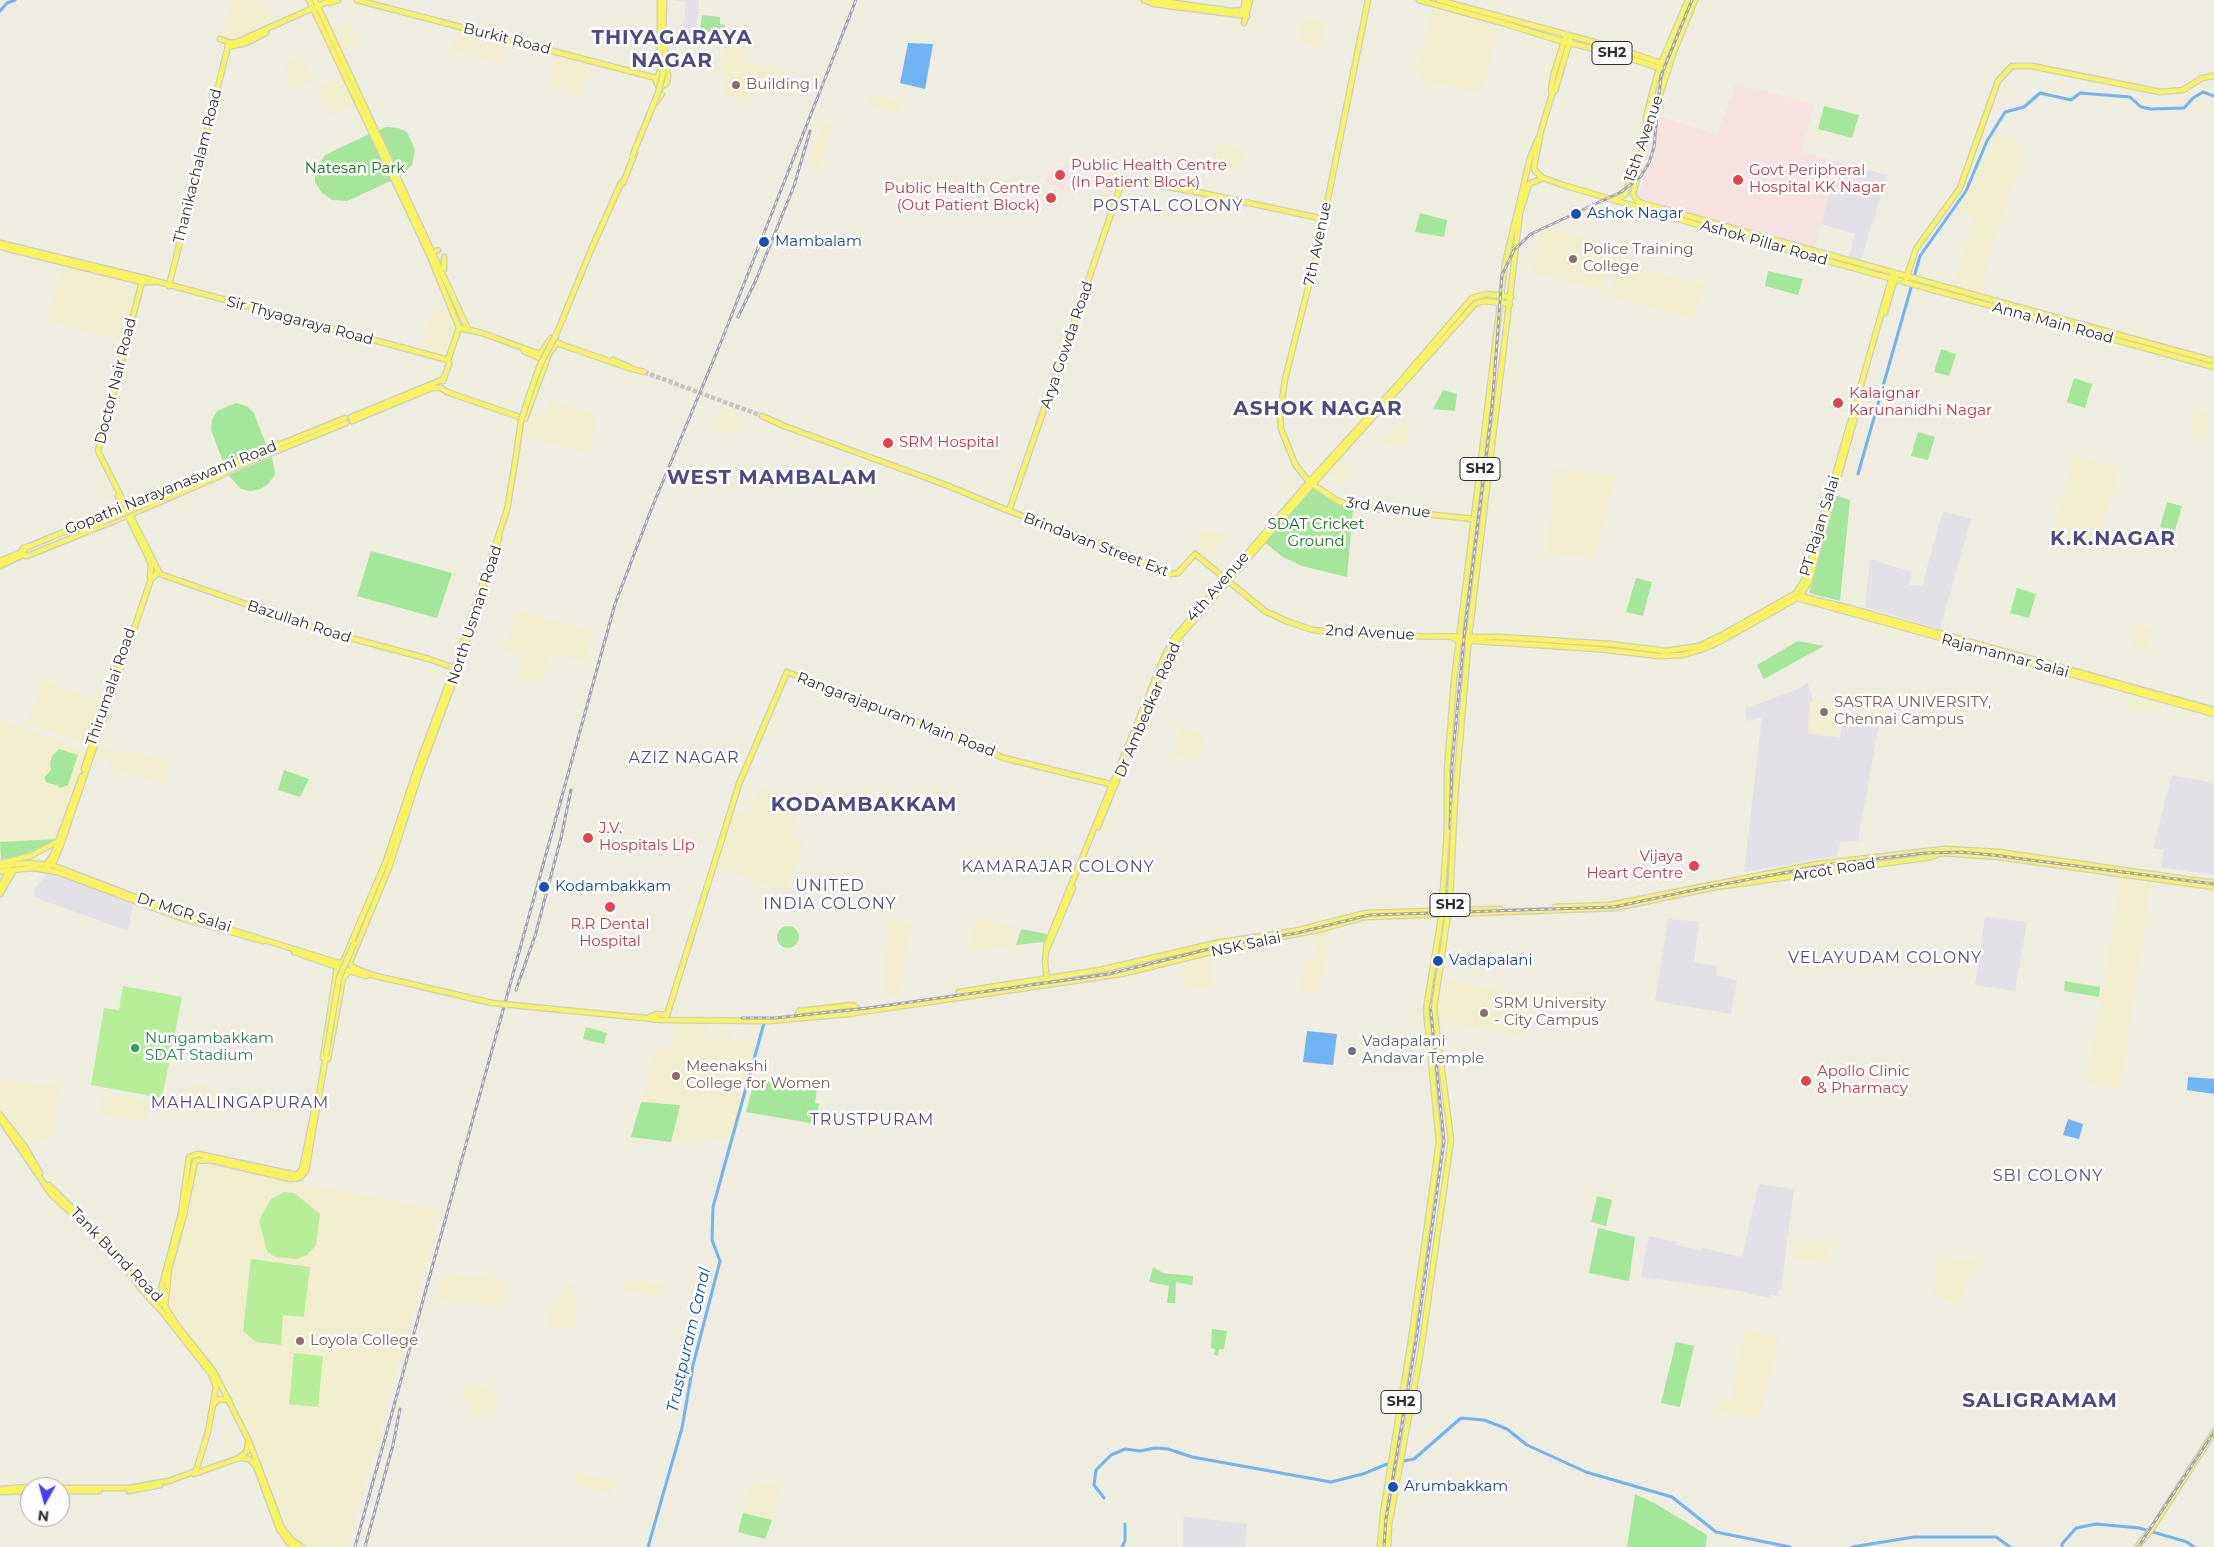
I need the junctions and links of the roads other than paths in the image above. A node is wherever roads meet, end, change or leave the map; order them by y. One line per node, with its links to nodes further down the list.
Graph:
1 (309, 0): 16 (main road)
2 (331, 0): 16 (main road)
3 (338, 0): 16 (main road)
4 (358, 0): 28 (main road, Burkit Road)
5 (662, 0): 24 (main road); 25 (main road); 35 (main road, bridge)
6 (1144, 0): 15 (main road)
7 (1154, 0): 15 (main road)
8 (1245, 0): 17 (main road)
9 (1250, 0): 17 (main road)
10 (1368, 0): 39 (main road, 7th Avenue)
11 (1419, 0): 20 (main road)
12 (1439, 0): 18 (main road)
13 (1688, 0): 23 (main road)
14 (1695, 0): 26 (main road, 15th Avenue)
15 (1168, 2): 17 (main road)
16 (315, 6): 21 (main road); 43 (main road); 43 (main road)
17 (1245, 13)
18 (1568, 36): 20 (main road, SH2); 22 (main road)
19 (220, 39): 21 (main road)
20 (1564, 43): 22 (main road, SH2); 30 (main road, SH2); 30 (main road)
21 (228, 45): 50 (main road, Thanikachalam Road)
22 (1615, 51): 23 (main road, SH2)
23 (1660, 66): 26 (main road); 32 (main road)
24 (660, 71): 25 (main road); 28 (main road)
25 (666, 71): 28 (main road)
26 (1668, 71): 32 (main road, 15th Avenue)
27 (2214, 76): 49 (main road)
28 (656, 78)
29 (662, 94): 35 (main road, bridge)
30 (1552, 94): 31 (main road, SH2)
31 (1539, 138): 34 (main road, SH2); 51 (main road, SH2)
32 (1646, 141): 33 (main road, 15th Avenue)
33 (1637, 167): 36 (main road, 15th Avenue); 38 (main road)
34 (1543, 178): 36 (main road, Ashok Pillar Road); 52 (main road, SH2)
35 (620, 185): 44 (main road, bridge)
36 (1613, 200): 38 (main road, Ashok Pillar Road)
37 (609, 202): 44 (main road)
38 (1637, 205): 47 (main road, Ashok Pillar Road)
39 (1324, 219): 69 (main road, 7th Avenue); 75 (main road, Arya Gowda Road)
40 (0, 243): 48 (main road, Sir Thyagaraya Road)
41 (0, 247): 48 (main road, Sir Thyagaraya Road)
42 (438, 250): 43 (main road)
43 (430, 253): 55 (main road); 56 (main road)
44 (589, 256): 90 (main road, North Usman Road, bridge)
45 (444, 258): 46 (main road)
46 (444, 269)
47 (1894, 276): 49 (main road, Anna Main Road); 87 (main road, PT Rajan Salai)
48 (142, 280): 50 (main road, Sir Thyagaraya Road); 70 (main road, Doctor Nair Road)
49 (1911, 281): 60 (main road, Anna Main Road); 62 (main road, Anna Main Road)
50 (168, 286): 58 (main road, Sir Thyagaraya Road)
51 (1501, 296): 52 (main road, 4th Avenue); 53 (main road, SH2); 69 (main road, 4th Avenue)
52 (1511, 297): 54 (main road, SH2)
53 (1500, 302): 54 (main road); 69 (main road); 78 (main road, SH2)
54 (1510, 304): 89 (main road, SH2)
55 (459, 328): 56 (main road); 58 (main road)
56 (468, 329): 57 (main road)
57 (519, 347): 59 (main road); 61 (main road)
58 (448, 360): 64 (main road)
59 (546, 361): 61 (main road); 65 (main road)
60 (2214, 362)
61 (629, 367): 63 (main road)
62 (2214, 368)
63 (644, 372)
64 (444, 379): 65 (main road); 67 (main road, Gopathi Narayanaswami Road)
65 (441, 388): 67 (main road, Gopathi Narayanaswami Road)
66 (765, 417): 75 (main road)
67 (349, 420): 68 (main road, Gopathi Narayanaswami Road)
68 (224, 470): 71 (main road, Gopathi Narayanaswami Road); 74 (main road); 80 (main road, bridge)
69 (1310, 483): 78 (main road, 3rd Avenue); 86 (main road, 4th Avenue)
70 (121, 499): 71 (main road); 72 (main road, Doctor Nair Road); 73 (main road)
71 (134, 502): 72 (main road, Gopathi Narayanaswami Road); 74 (main road)
72 (124, 506): 73 (main road, Gopathi Narayanaswami Road); 76 (main road, Doctor Nair Road)
73 (115, 511): 77 (main road); 80 (main road, Gopathi Narayanaswami Road)
74 (139, 511): 76 (main road); 79 (main road)
75 (1009, 512): 86 (main road, Brindavan Street Ext)
76 (128, 516): 77 (main road); 79 (main road, Doctor Nair Road)
77 (119, 519): 79 (main road); 80 (main road)
78 (1474, 519): 88 (main road, SH2)
79 (132, 523): 83 (main road, Thirumalai Road); 84 (main road)
80 (22, 554): 81 (main road, Gopathi Narayanaswami Road); 82 (main road, Gopathi Narayanaswami Road)
81 (0, 561)
82 (0, 566)
83 (151, 567): 84 (main road); 85 (main road, Thirumalai Road)
84 (158, 574): 85 (main road); 90 (main road, Bazullah Road); 99 (main road)
85 (151, 576): 94 (main road, Thirumalai Road)
86 (1227, 580): 88 (main road, 2nd Avenue); 93 (main road, Dr Ambedkar Road)
87 (1798, 596): 89 (main road, PT Rajan Salai); 89 (main road); 91 (main road, Rajamannar Salai); 92 (main road, Rajamannar Salai)
88 (1459, 638): 89 (main road); 135 (main road, SH2, bridge)
89 (1468, 638): 136 (main road, SH2, bridge)
90 (456, 668): 103 (main road, North Usman Road)
91 (2214, 710)
92 (2214, 714)
93 (1113, 785): 114 (main road, Dr Ambedkar Road); 114 (main road, Dr Ambedkar Road); 126 (main road, Rangarajapuram Main Road)
94 (58, 842): 96 (main road); 99 (main road, Thirumalai Road)
95 (1888, 854): 97 (main road); 105 (main road, Arcot Road); 109 (main road, Arcot Road)
96 (30, 856): 98 (main road); 100 (main road)
97 (1890, 862): 106 (main road, Arcot Road); 109 (main road, Arcot Road)
98 (0, 865): 100 (main road, Dr MGR Salai)
99 (48, 866): 100 (main road, Dr MGR Salai); 117 (main road, Dr MGR Salai)
100 (15, 868): 101 (main road, Dr MGR Salai); 104 (main road); 108 (main road)
101 (0, 871)
102 (0, 876): 104 (main road)
103 (382, 878): 115 (main road, North Usman Road); 116 (main road, North Usman Road); 127 (main road, bridge)
104 (3, 882): 107 (main road)
105 (2214, 883)
106 (2214, 887)
107 (0, 888)
108 (0, 894)
109 (1548, 909): 110 (main road, Arcot Road)
110 (1516, 910): 111 (main road, Arcot Road); 111 (main road, Arcot Road)
111 (1453, 912): 112 (main road); 113 (main road, NSK Salai)
112 (1229, 941): 113 (main road); 119 (main road)
113 (1230, 948): 122 (main road, NSK Salai)
114 (1047, 950): 121 (main road, Dr Ambedkar Road)
115 (347, 953): 116 (main road); 117 (main road, North Usman Road)
116 (353, 955): 118 (main road, North Usman Road)
117 (338, 965): 118 (main road, Dr MGR Salai); 127 (main road)
118 (351, 969): 126 (main road, Dr MGR Salai, bridge); 129 (main road, North Usman Road)
119 (1075, 974): 120 (main road); 122 (main road)
120 (1068, 975): 121 (main road); 123 (main road)
121 (1047, 979): 124 (main road, Dr Ambedkar Road); 125 (main road)
122 (1077, 981): 123 (main road, NSK Salai)
123 (1069, 982): 124 (main road, NSK Salai)
124 (1048, 984): 126 (main road, NSK Salai)
125 (959, 992)
126 (657, 1017)
127 (324, 1064): 128 (main road)
128 (321, 1081): 129 (main road); 132 (main road)
129 (319, 1105): 133 (main road)
130 (0, 1115): 134 (main road, Tank Bund Road)
131 (0, 1119): 134 (main road, Tank Bund Road)
132 (188, 1161): 133 (main road); 137 (main road)
133 (194, 1163): 138 (main road)
134 (44, 1181): 137 (main road, Tank Bund Road); 139 (main road, Tank Bund Road)
135 (1428, 1226): 136 (main road); 150 (main road, SH2)
136 (1438, 1228): 151 (main road, SH2)
137 (161, 1302): 138 (main road, Tank Bund Road); 139 (main road)
138 (165, 1306): 140 (main road); 141 (main road, Tank Bund Road)
139 (159, 1309): 140 (main road, Tank Bund Road)
140 (164, 1314): 141 (main road, Tank Bund Road)
141 (213, 1373): 142 (main road); 143 (main road)
142 (229, 1400): 143 (main road); 146 (main road)
143 (214, 1404): 147 (main road)
144 (2214, 1432): 157 (main road)
145 (2214, 1437): 157 (main road)
146 (249, 1440): 148 (main road); 158 (main road)
147 (201, 1458): 149 (main road); 154 (main road)
148 (239, 1458): 149 (main road); 158 (main road)
149 (206, 1469): 155 (main road)
150 (1389, 1476): 151 (main road); 161 (main road, SH2)
151 (1399, 1478): 162 (main road, SH2)
152 (20, 1488): 153 (main road)
153 (0, 1490): 156 (main road)
154 (70, 1490)
155 (70, 1490)
156 (20, 1491)
157 (2152, 1530): 163 (main road)
158 (283, 1531): 159 (main road); 160 (main road)
159 (295, 1547)
160 (302, 1547)
161 (1380, 1547)
162 (1388, 1547)
163 (2138, 1547)

